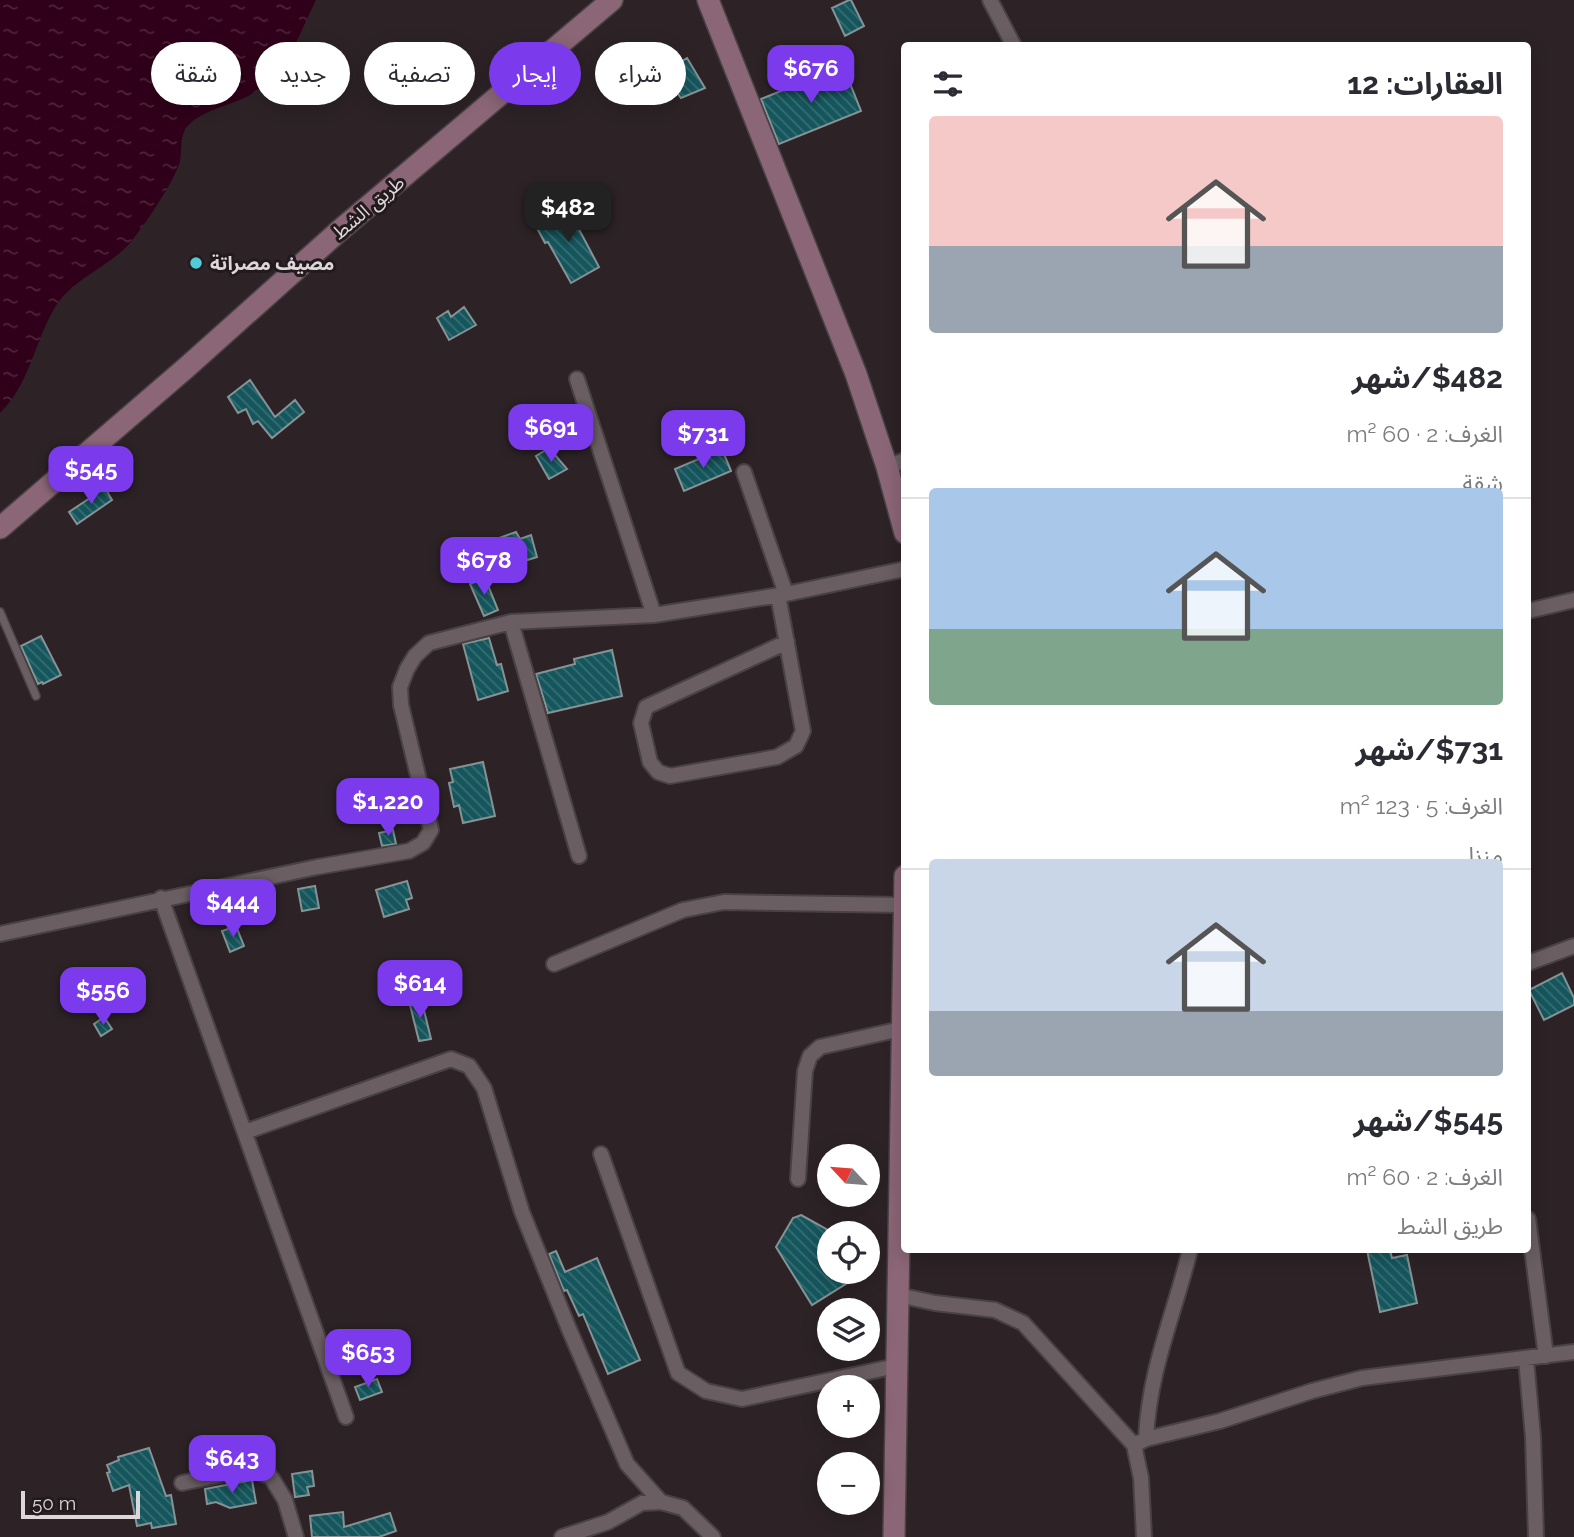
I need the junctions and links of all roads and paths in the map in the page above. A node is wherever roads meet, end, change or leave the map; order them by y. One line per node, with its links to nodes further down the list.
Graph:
1 (612, 0): 9 (street, طريق الشط)
2 (708, 0): 6 (street)
3 (990, 0): 4 (street)
4 (1012, 42)
5 (577, 379): 15 (street)
6 (896, 463): 8 (street)
7 (744, 472): 11 (street)
8 (901, 502)
9 (0, 528)
10 (901, 570): 11 (street)
11 (782, 595): 15 (street); 17 (street)
12 (1574, 600): 13 (street)
13 (1531, 610)
14 (0, 612): 18 (lane)
15 (654, 615): 16 (street)
16 (511, 622): 19 (street); 20 (street)
17 (787, 642): 17 (street)
18 (36, 696)
19 (579, 856)
20 (161, 898): 22 (street); 27 (street)
21 (901, 905): 25 (street)
22 (0, 934)
23 (1574, 946): 24 (street)
24 (1531, 962)
25 (554, 964)
26 (901, 1028): 30 (street)
27 (245, 1132): 38 (street); 41 (street)
28 (901, 1151): 33 (street)
29 (601, 1154): 37 (street)
30 (798, 1179)
31 (1531, 1242): 35 (street)
32 (1189, 1253): 39 (street)
33 (898, 1295): 37 (street); 39 (street)
34 (1574, 1352): 35 (street)
35 (1546, 1356): 36 (street)
36 (1526, 1359): 39 (street); 47 (street)
37 (896, 1366): 45 (street)
38 (346, 1417)
39 (1140, 1442): 46 (street)
40 (182, 1483): 42 (street)
41 (661, 1502): 43 (street); 44 (street)
42 (296, 1537)
43 (562, 1537)
44 (713, 1537)
45 (894, 1537)
46 (1144, 1537)
47 (1536, 1537)

